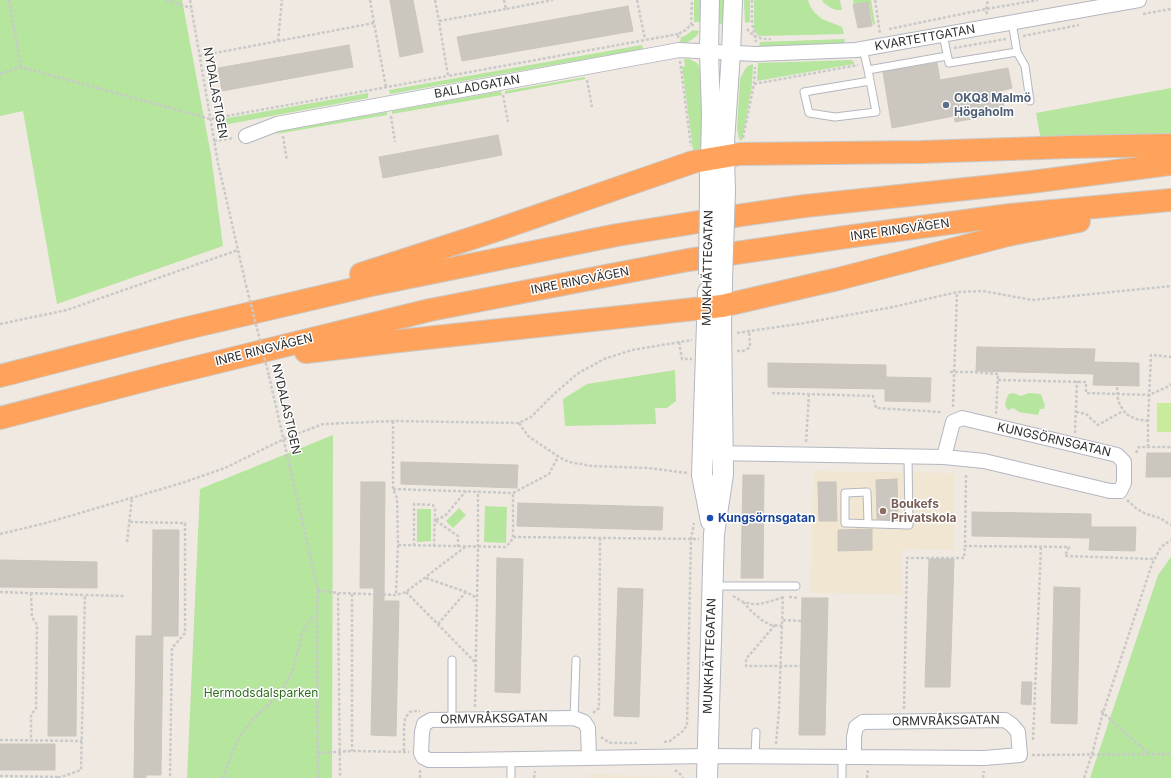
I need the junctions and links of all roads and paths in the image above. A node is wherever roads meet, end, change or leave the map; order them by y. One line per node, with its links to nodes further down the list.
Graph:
1 (9, 0): 39 (path)
2 (166, 0): 16 (path)
3 (190, 0): 16 (path, NYDALASTIGEN)
4 (282, 0): 29 (path)
5 (370, 0): 22 (path)
6 (435, 0): 20 (path)
7 (504, 0): 18 (path)
8 (552, 0): 18 (path)
9 (637, 0): 28 (path)
10 (692, 0): 24 (path)
11 (710, 0): 32 (street)
12 (733, 0): 35 (street)
13 (752, 0): 36 (path)
14 (874, 0): 30 (path)
15 (1140, 0): 21 (street, KVARTETTGATAN)
16 (191, 8): 38 (path, NYDALASTIGEN)
17 (1171, 8): 19 (path)
18 (506, 9): 20 (path)
19 (1140, 14)
20 (439, 21): 43 (path)
21 (1012, 22): 26 (street, KVARTETTGATAN); 27 (lane)
22 (374, 23): 29 (path); 47 (path)
23 (1086, 24): 27 (path)
24 (691, 25)
25 (678, 34): 28 (path)
26 (943, 34): 30 (street, KVARTETTGATAN); 33 (lane)
27 (1015, 37): 33 (path); 34 (lane)
28 (646, 39): 37 (path); 43 (path)
29 (278, 41): 38 (path)
30 (881, 46): 31 (street, KVARTETTGATAN)
31 (863, 49): 36 (street, KVARTETTGATAN); 41 (lane)
32 (709, 52): 35 (street, KVARTETTGATAN); 37 (street, BALLADGATAN); 58 (street)
33 (947, 52): 34 (lane); 41 (lane)
34 (1017, 52): 48 (lane)
35 (731, 53): 36 (street, KVARTETTGATAN); 58 (street)
36 (756, 54): 46 (path)
37 (649, 55): 40 (street, BALLADGATAN)
38 (199, 56): 51 (path, NYDALASTIGEN)
39 (21, 66): 42 (path); 51 (path)
40 (585, 67): 45 (street, BALLADGATAN); 50 (path)
41 (867, 67): 44 (lane); 46 (path)
42 (0, 74)
43 (448, 76): 47 (path)
44 (870, 81): 44 (lane)
45 (501, 83): 49 (street, BALLADGATAN); 52 (path)
46 (754, 84): 58 (path)
47 (386, 87): 49 (path); 51 (path)
48 (1030, 101)
49 (389, 103): 54 (street, BALLADGATAN); 56 (path)
50 (592, 107)
51 (210, 119): 55 (path, NYDALASTIGEN)
52 (508, 122)
53 (283, 135): 59 (path)
54 (246, 136): 55 (path)
55 (214, 141): 63 (path, NYDALASTIGEN)
56 (396, 142)
57 (1171, 145): 58 (highway)
58 (725, 157): 66 (main road, MUNKHÄTTEGATAN, bridge); 68 (highway)
59 (287, 161)
60 (1171, 164): 68 (highway)
61 (1171, 200): 78 (highway, INRE RINGVÄGEN)
62 (1171, 209): 66 (highway)
63 (238, 250): 67 (path); 98 (path, NYDALASTIGEN, bridge)
64 (1171, 286): 65 (path)
65 (957, 292): 69 (path); 77 (path)
66 (715, 306): 78 (highway); 102 (main road, MUNKHÄTTEGATAN); 103 (main road, MUNKHÄTTEGATAN)
67 (0, 324)
68 (183, 329): 79 (highway)
69 (750, 331): 70 (path); 73 (path)
70 (737, 333)
71 (679, 342): 72 (path); 75 (path); 96 (path)
72 (695, 345)
73 (733, 350)
74 (1171, 357): 87 (path)
75 (694, 360)
76 (950, 372): 77 (path)
77 (954, 372): 80 (path); 95 (path)
78 (165, 375): 92 (highway, INRE RINGVÄGEN)
79 (0, 376)
80 (998, 380): 81 (path); 91 (path)
81 (1077, 381): 86 (path); 90 (path)
82 (1171, 384): 87 (path)
83 (1117, 387): 86 (path)
84 (772, 393): 85 (path)
85 (809, 394): 89 (path); 99 (path)
86 (1117, 394): 87 (path); 88 (path)
87 (1149, 395): 94 (path)
88 (1124, 411): 90 (path); 94 (path)
89 (942, 412)
90 (1076, 412): 97 (path)
91 (996, 414)
92 (0, 418)
93 (393, 421): 96 (path); 98 (path); 110 (path)
94 (1148, 421): 100 (path)
95 (953, 422): 107 (street); 113 (street, KUNGSÖRNSGATAN)
96 (520, 423): 105 (path)
97 (1075, 434)
98 (284, 439): 115 (path); 140 (path, NYDALASTIGEN)
99 (806, 446)
100 (1148, 446): 101 (path); 104 (path)
101 (1171, 447)
102 (703, 453): 103 (street); 108 (main road, MUNKHÄTTEGATAN)
103 (723, 453): 106 (street); 123 (main road, MUNKHÄTTEGATAN)
104 (1136, 453)
105 (558, 457): 108 (path); 114 (path)
106 (908, 457): 107 (street); 119 (lane)
107 (944, 457): 113 (street)
108 (702, 475): 123 (main road, MUNKHÄTTEGATAN)
109 (966, 475): 131 (path)
110 (393, 489): 111 (path); 128 (path)
111 (466, 491): 112 (path); 117 (path)
112 (478, 491): 114 (path); 134 (path)
113 (1120, 491): 120 (path)
114 (513, 493): 122 (path)
115 (132, 498): 118 (path); 121 (path)
116 (694, 519): 125 (path)
117 (435, 520): 129 (path); 130 (path); 132 (path)
118 (130, 522): 127 (path); 198 (path)
119 (868, 523): 119 (lane)
120 (1171, 525)
121 (0, 534)
122 (513, 537): 124 (path); 134 (path)
123 (714, 537): 125 (path); 141 (main road, MUNKHÄTTEGATAN)
124 (600, 538): 125 (path); 168 (path)
125 (691, 539): 177 (path)
126 (1171, 540): 136 (path)
127 (127, 542)
128 (398, 545): 129 (path); 148 (path)
129 (414, 546): 130 (path)
130 (434, 546): 132 (path)
131 (965, 546): 135 (path); 171 (path)
132 (458, 547): 133 (path)
133 (465, 547): 134 (path); 137 (path)
134 (478, 547): 152 (path)
135 (1041, 547): 136 (path); 179 (path)
136 (1154, 559): 167 (path)
137 (426, 578): 143 (path); 144 (path)
138 (784, 586): 139 (lane); 141 (lane); 151 (path)
139 (796, 586)
140 (318, 590): 146 (path); 155 (path, NYDALASTIGEN)
141 (720, 590): 154 (path); 189 (main road, MUNKHÄTTEGATAN)
142 (0, 592): 145 (path)
143 (406, 592): 148 (path); 158 (path)
144 (466, 592): 152 (path); 158 (path)
145 (31, 593): 149 (path); 175 (path)
146 (338, 593): 147 (path); 183 (path)
147 (352, 594): 148 (path); 180 (path)
148 (396, 594)
149 (85, 595): 150 (path); 176 (path)
150 (124, 596)
151 (783, 597): 153 (path); 154 (path); 156 (path)
152 (477, 598): 163 (path)
153 (799, 598)
154 (743, 602): 159 (path)
155 (317, 616): 182 (path, NYDALASTIGEN); 199 (path)
156 (783, 620): 157 (path); 160 (path)
157 (802, 621)
158 (438, 624): 163 (path)
159 (775, 625): 160 (path); 165 (path)
160 (782, 626): 165 (path)
161 (452, 660): 170 (lane)
162 (576, 660): 168 (lane)
163 (476, 663): 169 (path)
164 (801, 666): 165 (path)
165 (781, 667): 191 (path)
166 (421, 711): 181 (path)
167 (1102, 712): 185 (path); 186 (path)
168 (584, 716): 169 (street, ORMVRÅKSGATAN); 193 (street)
169 (475, 719): 170 (street, ORMVRÅKSGATAN)
170 (452, 720): 184 (street, ORMVRÅKSGATAN)
171 (904, 721): 188 (street, ORMVRÅKSGATAN); 192 (street, ORMVRÅKSGATAN)
172 (599, 732): 178 (path)
173 (756, 732): 190 (lane)
174 (0, 740): 175 (path)
175 (31, 741): 176 (path)
176 (82, 741): 197 (path)
177 (663, 742)
178 (641, 743)
179 (1033, 747)
180 (352, 751): 181 (path); 183 (path)
181 (404, 751): 184 (path)
182 (318, 753): 183 (path); 200 (path, NYDALASTIGEN)
183 (340, 753): 201 (path)
184 (420, 753): 194 (street)
185 (1092, 754): 186 (path); 188 (path); 206 (path)
186 (1150, 754): 187 (path)
187 (1171, 754)
188 (1020, 755): 192 (street)
189 (707, 756): 190 (street); 193 (street); 203 (main road, MUNKHÄTTEGATAN)
190 (755, 757): 191 (street)
191 (776, 757): 192 (street)
192 (848, 757): 204 (lane)
193 (589, 758): 194 (street)
194 (511, 759): 202 (lane)
195 (868, 768): 205 (path)
196 (0, 776): 197 (path)
197 (60, 778)
198 (169, 778)
199 (223, 778)
200 (318, 778)
201 (340, 778)
202 (511, 778)
203 (707, 778)
204 (842, 778)
205 (867, 778)
206 (1084, 778)

